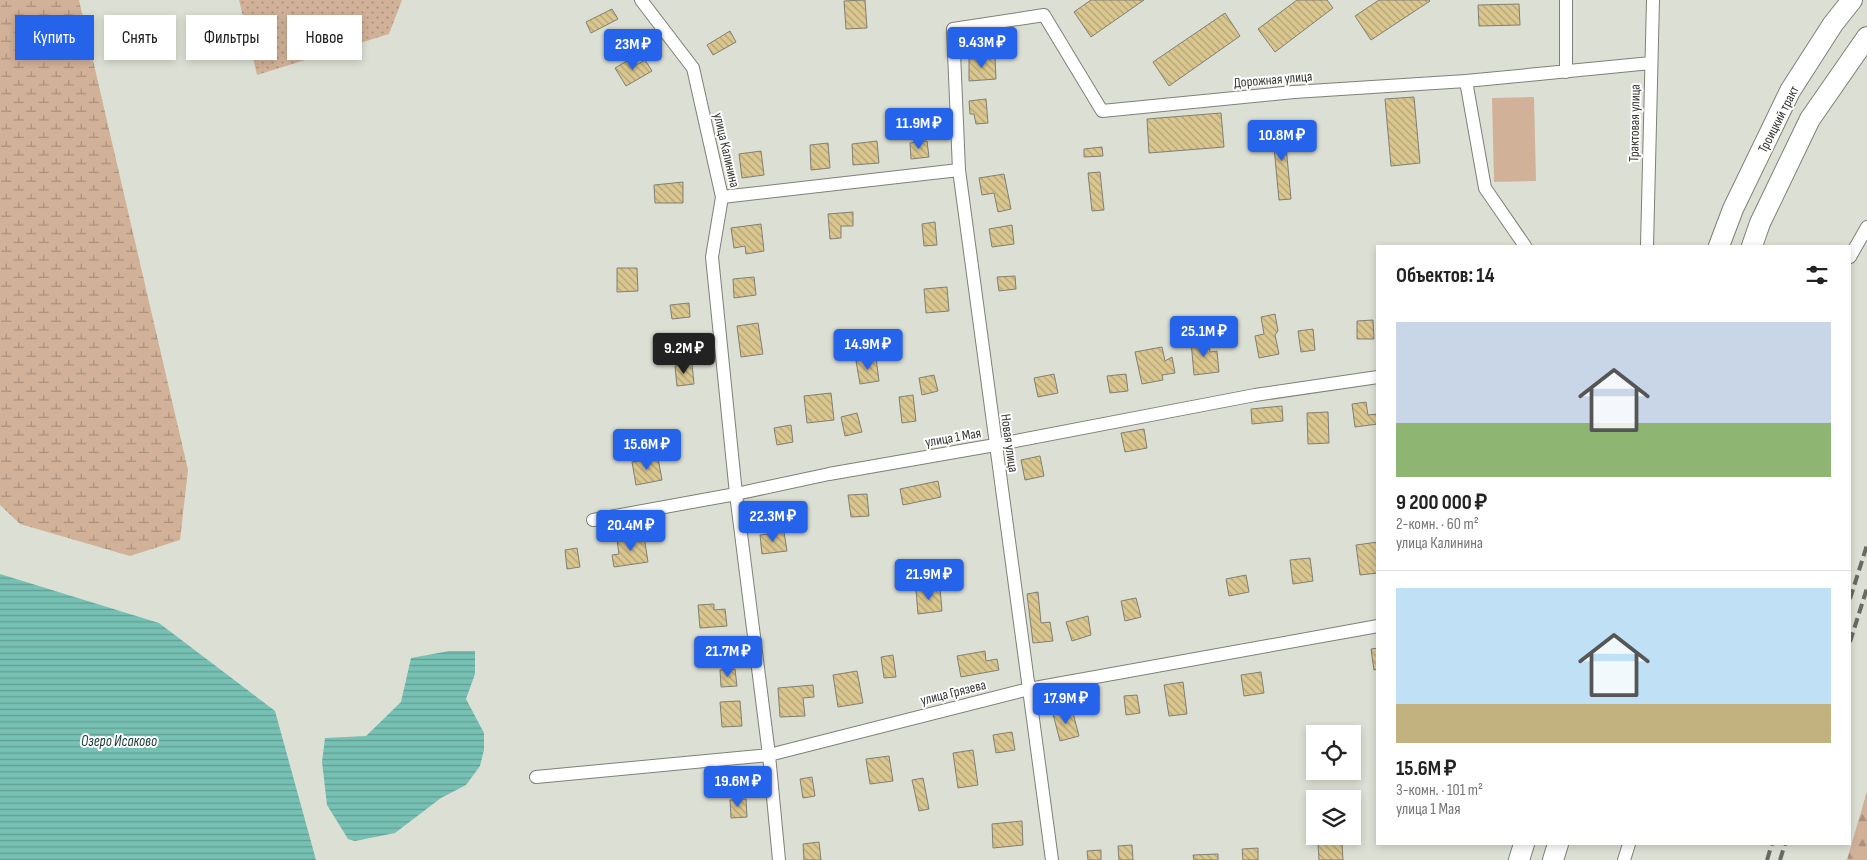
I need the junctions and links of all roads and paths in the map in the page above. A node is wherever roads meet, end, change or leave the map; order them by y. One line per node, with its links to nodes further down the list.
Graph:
1 (641, 0): 11 (street, улица Калинина)
2 (1566, 0): 8 (street)
3 (1653, 0): 7 (street, Трактовая улица)
4 (1852, 0): 15 (main road, Троицкий тракт)
5 (953, 29): 9 (street, Дорожная улица); 10 (street, Новая улица)
6 (1867, 37): 16 (main road, Троицкий тракт)
7 (1651, 63): 8 (street, Дорожная улица); 14 (street, Трактовая улица)
8 (1566, 72): 9 (street, Дорожная улица)
9 (1466, 81): 13 (street)
10 (959, 170): 11 (street); 19 (street, Новая улица)
11 (722, 197): 20 (street, улица Калинина)
12 (1867, 227): 17 (street)
13 (1524, 245)
14 (1647, 245)
15 (1719, 245)
16 (1752, 245)
17 (1851, 255)
18 (1376, 377): 19 (street, улица 1 Мая)
19 (995, 445): 20 (street, улица 1 Мая); 23 (street, Новая улица)
20 (736, 494): 21 (street, улица 1 Мая); 24 (street, улица Калинина)
21 (593, 520)
22 (1376, 626): 23 (street, улица Грязева)
23 (1029, 688): 24 (street, улица Грязева); 30 (street, Новая улица)
24 (769, 755): 25 (street, улица Грязева); 29 (street, улица Калинина)
25 (536, 777)
26 (1524, 845): 31 (main road)
27 (1558, 845): 32 (main road)
28 (1629, 845): 33 (street)
29 (779, 860)
30 (1052, 860)
31 (1519, 860)
32 (1553, 860)
33 (1624, 860)

